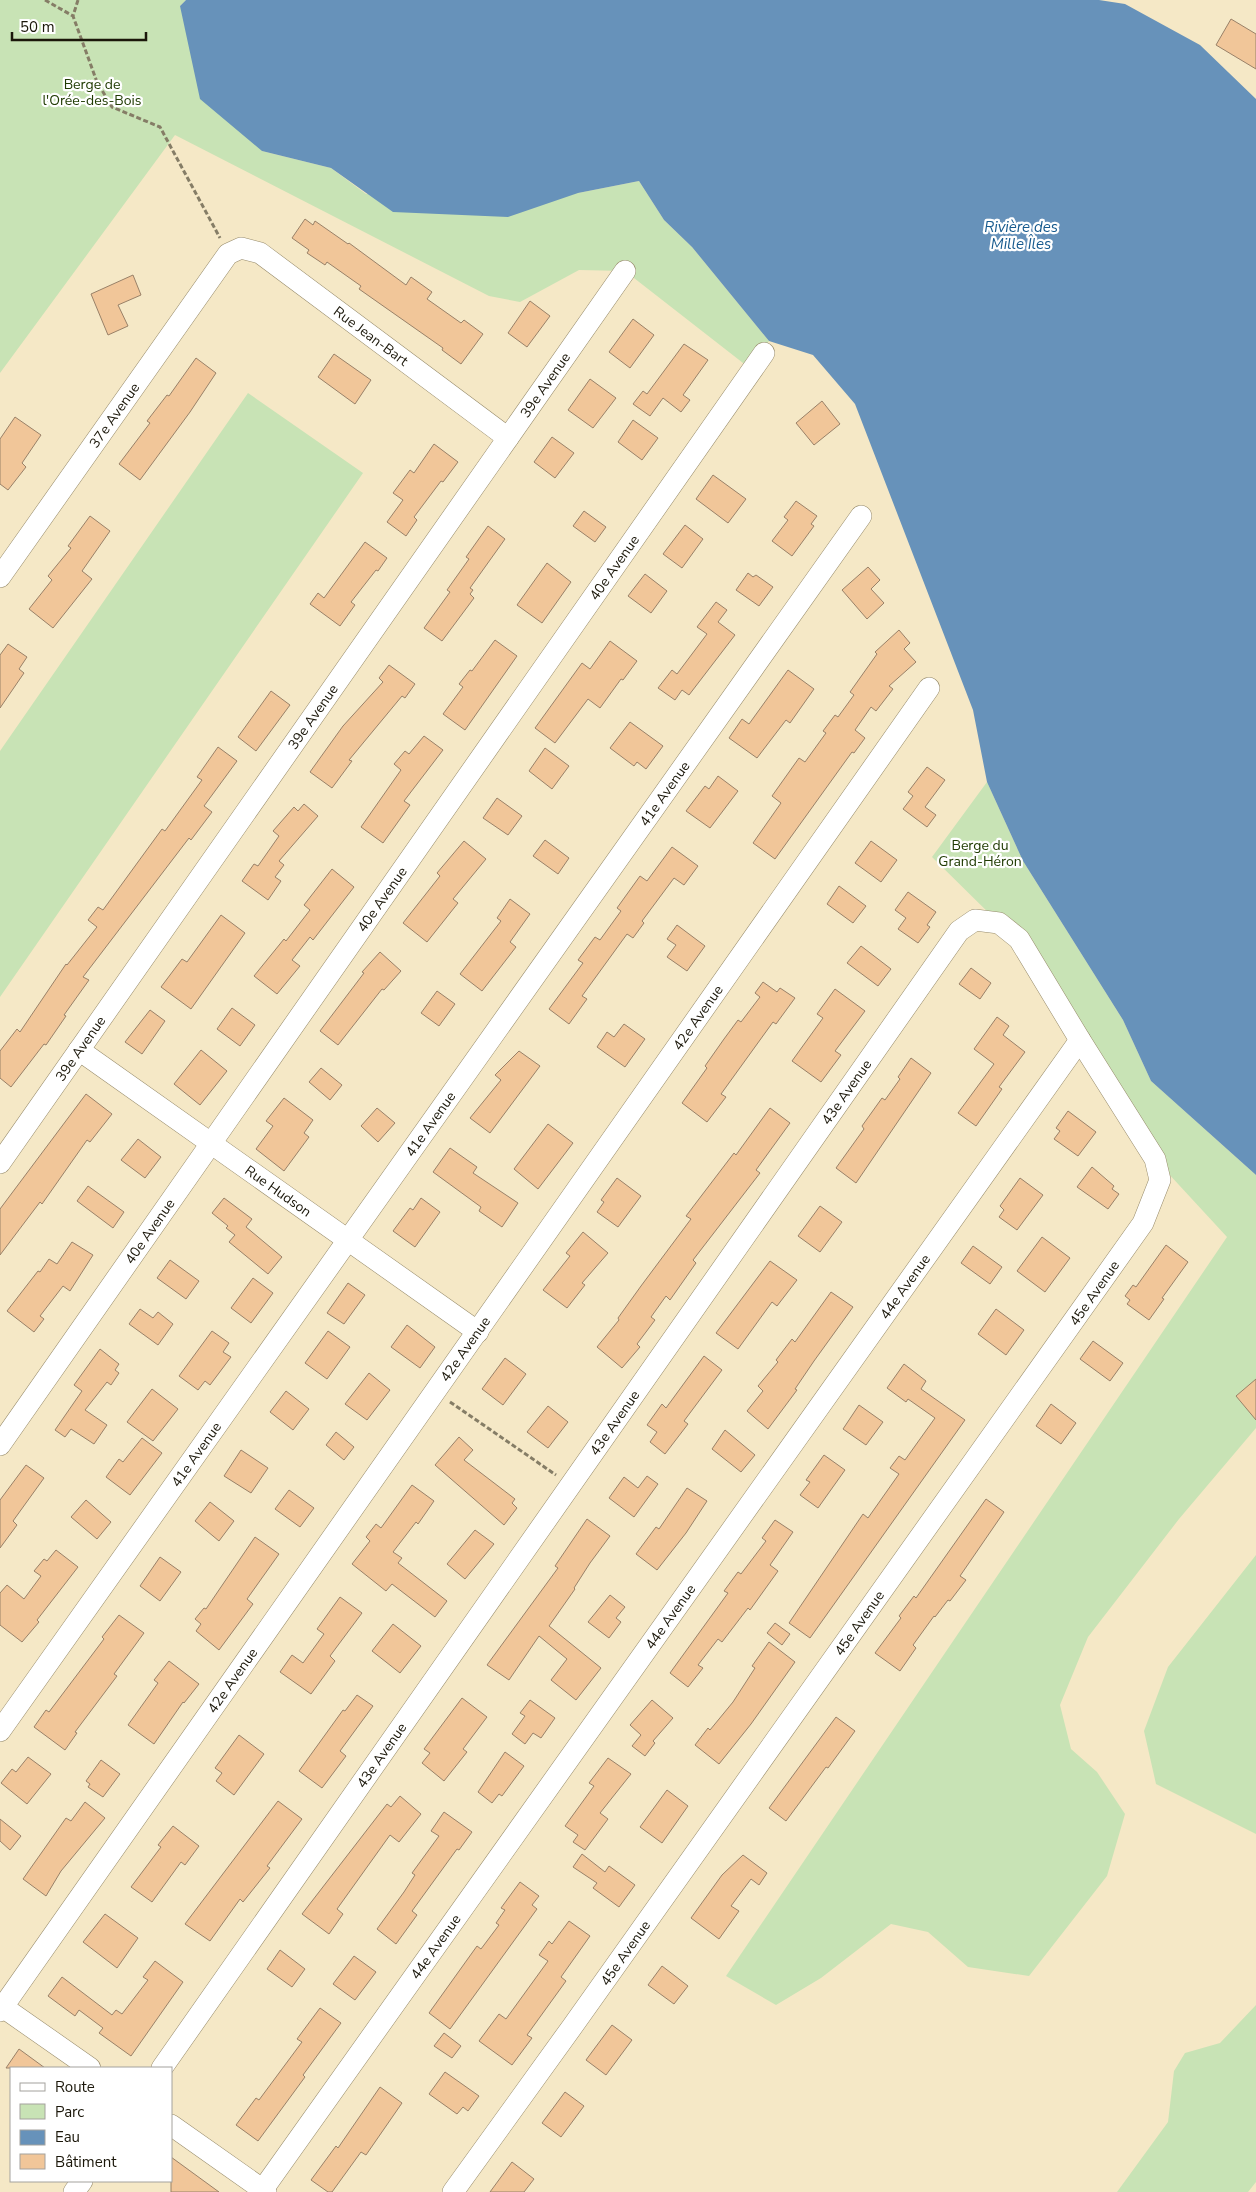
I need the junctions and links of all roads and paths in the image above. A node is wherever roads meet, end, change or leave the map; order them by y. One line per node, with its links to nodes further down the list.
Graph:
1 (45, 0): 3 (path)
2 (78, 0): 3 (path)
3 (73, 16): 4 (path)
4 (228, 254): 7 (street, Rue Jean-Bart); 9 (street, 37e Avenue)
5 (625, 271): 7 (street, 39e Avenue)
6 (764, 353): 13 (street, 40e Avenue)
7 (508, 438): 12 (street, 39e Avenue)
8 (861, 516): 15 (street, 41e Avenue)
9 (0, 577)
10 (929, 688): 16 (street, 42e Avenue)
11 (1080, 1040): 19 (street, 43e Avenue); 25 (street, 44e Avenue); 26 (street, 45e Avenue)
12 (79, 1050): 13 (street, Rue Hudson); 14 (street, 39e Avenue)
13 (211, 1143): 15 (street, Rue Hudson); 18 (street, 40e Avenue)
14 (0, 1163)
15 (348, 1240): 16 (street, Rue Hudson); 20 (street, 41e Avenue)
16 (478, 1332): 17 (street, 42e Avenue)
17 (435, 1392): 19 (path); 21 (street, 42e Avenue)
18 (0, 1445)
19 (571, 1485): 23 (street, 43e Avenue)
20 (0, 1731)
21 (1, 2008): 22 (street)
22 (89, 2067)
23 (163, 2067)
24 (172, 2126): 25 (street)
25 (263, 2191)
26 (453, 2192)

